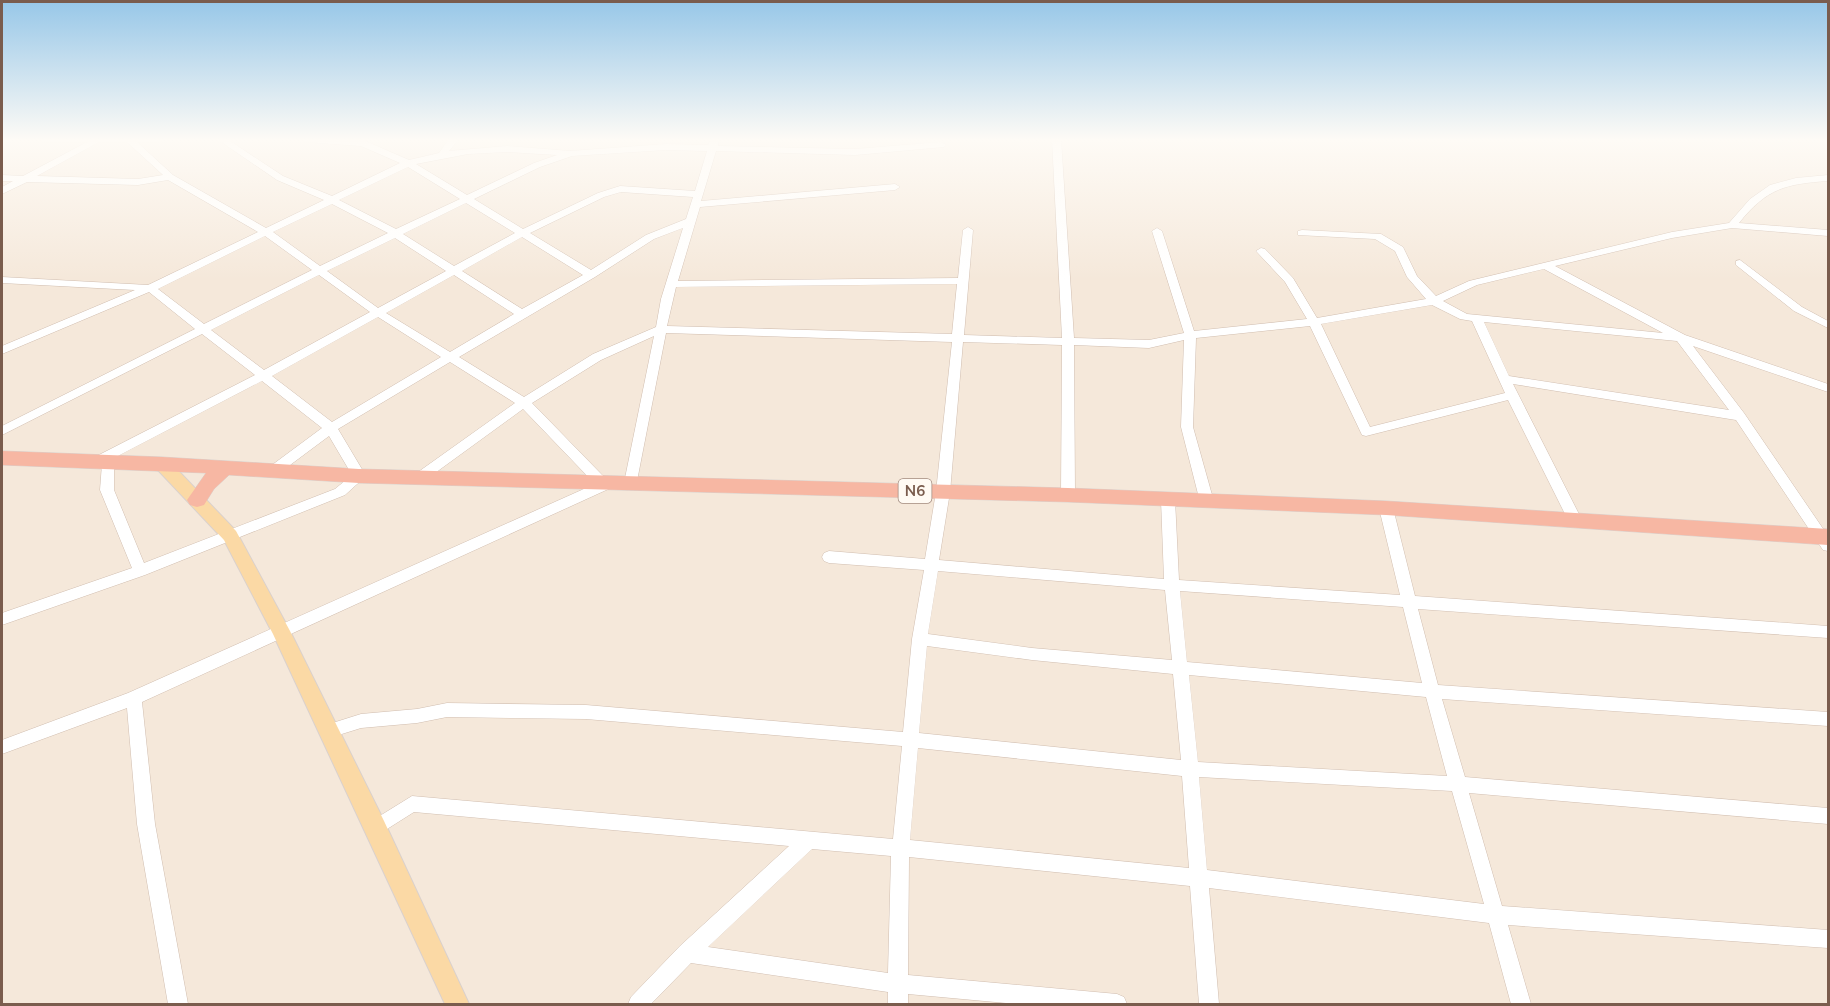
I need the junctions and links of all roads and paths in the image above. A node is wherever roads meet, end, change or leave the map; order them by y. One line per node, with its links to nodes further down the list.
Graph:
1 (186, 186): 17 (street)
2 (299, 186): 11 (street)
3 (361, 186): 11 (street)
4 (444, 186): 12 (street)
5 (495, 186): 12 (street)
6 (701, 186): 10 (street)
7 (1059, 186): 43 (street)
8 (1777, 186): 14 (street)
9 (895, 187): 10 (street)
10 (697, 199): 13 (street); 19 (street)
11 (332, 200): 17 (street); 18 (street)
12 (466, 200): 18 (street); 19 (street)
13 (690, 221): 27 (street); 30 (street)
14 (1732, 225): 21 (street); 24 (street)
15 (968, 230): 29 (street)
16 (1156, 231): 40 (street)
17 (266, 232): 25 (street); 31 (street)
18 (395, 233): 25 (street); 26 (street)
19 (523, 233): 26 (street); 27 (street)
20 (1302, 233): 32 (street)
21 (1828, 233)
22 (1261, 251): 36 (street)
23 (1740, 263): 37 (street)
24 (1548, 267): 32 (street); 42 (street)
25 (318, 271): 33 (street); 38 (street)
26 (454, 271): 33 (street); 34 (street)
27 (591, 276): 34 (street)
28 (2, 280): 31 (street)
29 (964, 281): 30 (street); 41 (street)
30 (672, 284): 39 (street)
31 (150, 288): 38 (street); 44 (street)
32 (1434, 302): 35 (street); 36 (street)
33 (377, 312): 45 (street); 46 (street)
34 (522, 314): 45 (street)
35 (1477, 320): 42 (street); 47 (street)
36 (1314, 322): 40 (street); 49 (street)
37 (1828, 325)
38 (203, 329): 46 (street); 53 (street)
39 (661, 329): 41 (street); 50 (street); 62 (street)
40 (1190, 335): 43 (street); 67 (street)
41 (958, 336): 43 (street); 63 (street)
42 (1681, 338): 48 (street); 51 (street)
43 (1068, 341): 64 (street)
44 (2, 350)
45 (448, 356): 50 (street); 52 (street)
46 (264, 375): 52 (street); 55 (street)
47 (1504, 379): 49 (street); 51 (street)
48 (1828, 388)
49 (1512, 394): 69 (street)
50 (525, 403): 60 (street); 61 (street)
51 (1740, 417): 71 (street)
52 (331, 428): 58 (street); 59 (street)
53 (2, 431)
54 (2, 458): 55 (highway, N6)
55 (104, 461): 56 (highway, N6); 74 (street)
56 (162, 464): 57 (highway, N6); 65 (main road)
57 (224, 468): 58 (highway, N6); 65 (highway)
58 (273, 471): 59 (highway, N6)
59 (359, 476): 60 (highway, N6); 70 (street)
60 (419, 478): 61 (highway, N6)
61 (606, 483): 62 (highway, N6); 78 (street)
62 (631, 483): 63 (highway, N6)
63 (943, 492): 64 (highway, N6); 73 (street)
64 (1068, 495): 66 (highway, N6)
65 (197, 500): 70 (main road)
66 (1168, 500): 67 (highway, N6); 75 (street)
67 (1208, 502): 68 (highway, N6)
68 (1386, 508): 69 (highway, N6); 76 (street)
69 (1575, 520): 71 (highway, N6)
70 (230, 536): 74 (street); 78 (main road)
71 (1827, 540)
72 (829, 557): 73 (street)
73 (933, 566): 75 (street); 80 (street)
74 (140, 571): 77 (street)
75 (1172, 585): 76 (street); 81 (street)
76 (1407, 601): 79 (street); 82 (street)
77 (2, 618)
78 (281, 631): 83 (street); 85 (main road)
79 (1828, 632)
80 (920, 639): 81 (street); 86 (street)
81 (1179, 667): 82 (street); 88 (street)
82 (1432, 691): 84 (street); 89 (street)
83 (134, 698): 87 (street); 99 (street)
84 (1828, 719)
85 (329, 731): 86 (street); 91 (main road)
86 (912, 740): 88 (street); 93 (street)
87 (2, 747)
88 (1190, 769): 89 (street); 94 (street)
89 (1459, 784): 90 (street); 95 (street)
90 (1828, 816)
91 (376, 828): 92 (street); 100 (main road)
92 (810, 839): 93 (street); 97 (street)
93 (901, 848): 94 (street); 98 (street)
94 (1200, 878): 95 (street); 104 (street)
95 (1496, 915): 96 (street); 105 (street)
96 (1828, 939)
97 (687, 953): 98 (street); 101 (street)
98 (899, 984): 102 (street); 103 (street)
99 (178, 1005)
100 (457, 1005)
101 (638, 1005)
102 (898, 1005)
103 (1117, 1005)
104 (1209, 1005)
105 (1521, 1005)

